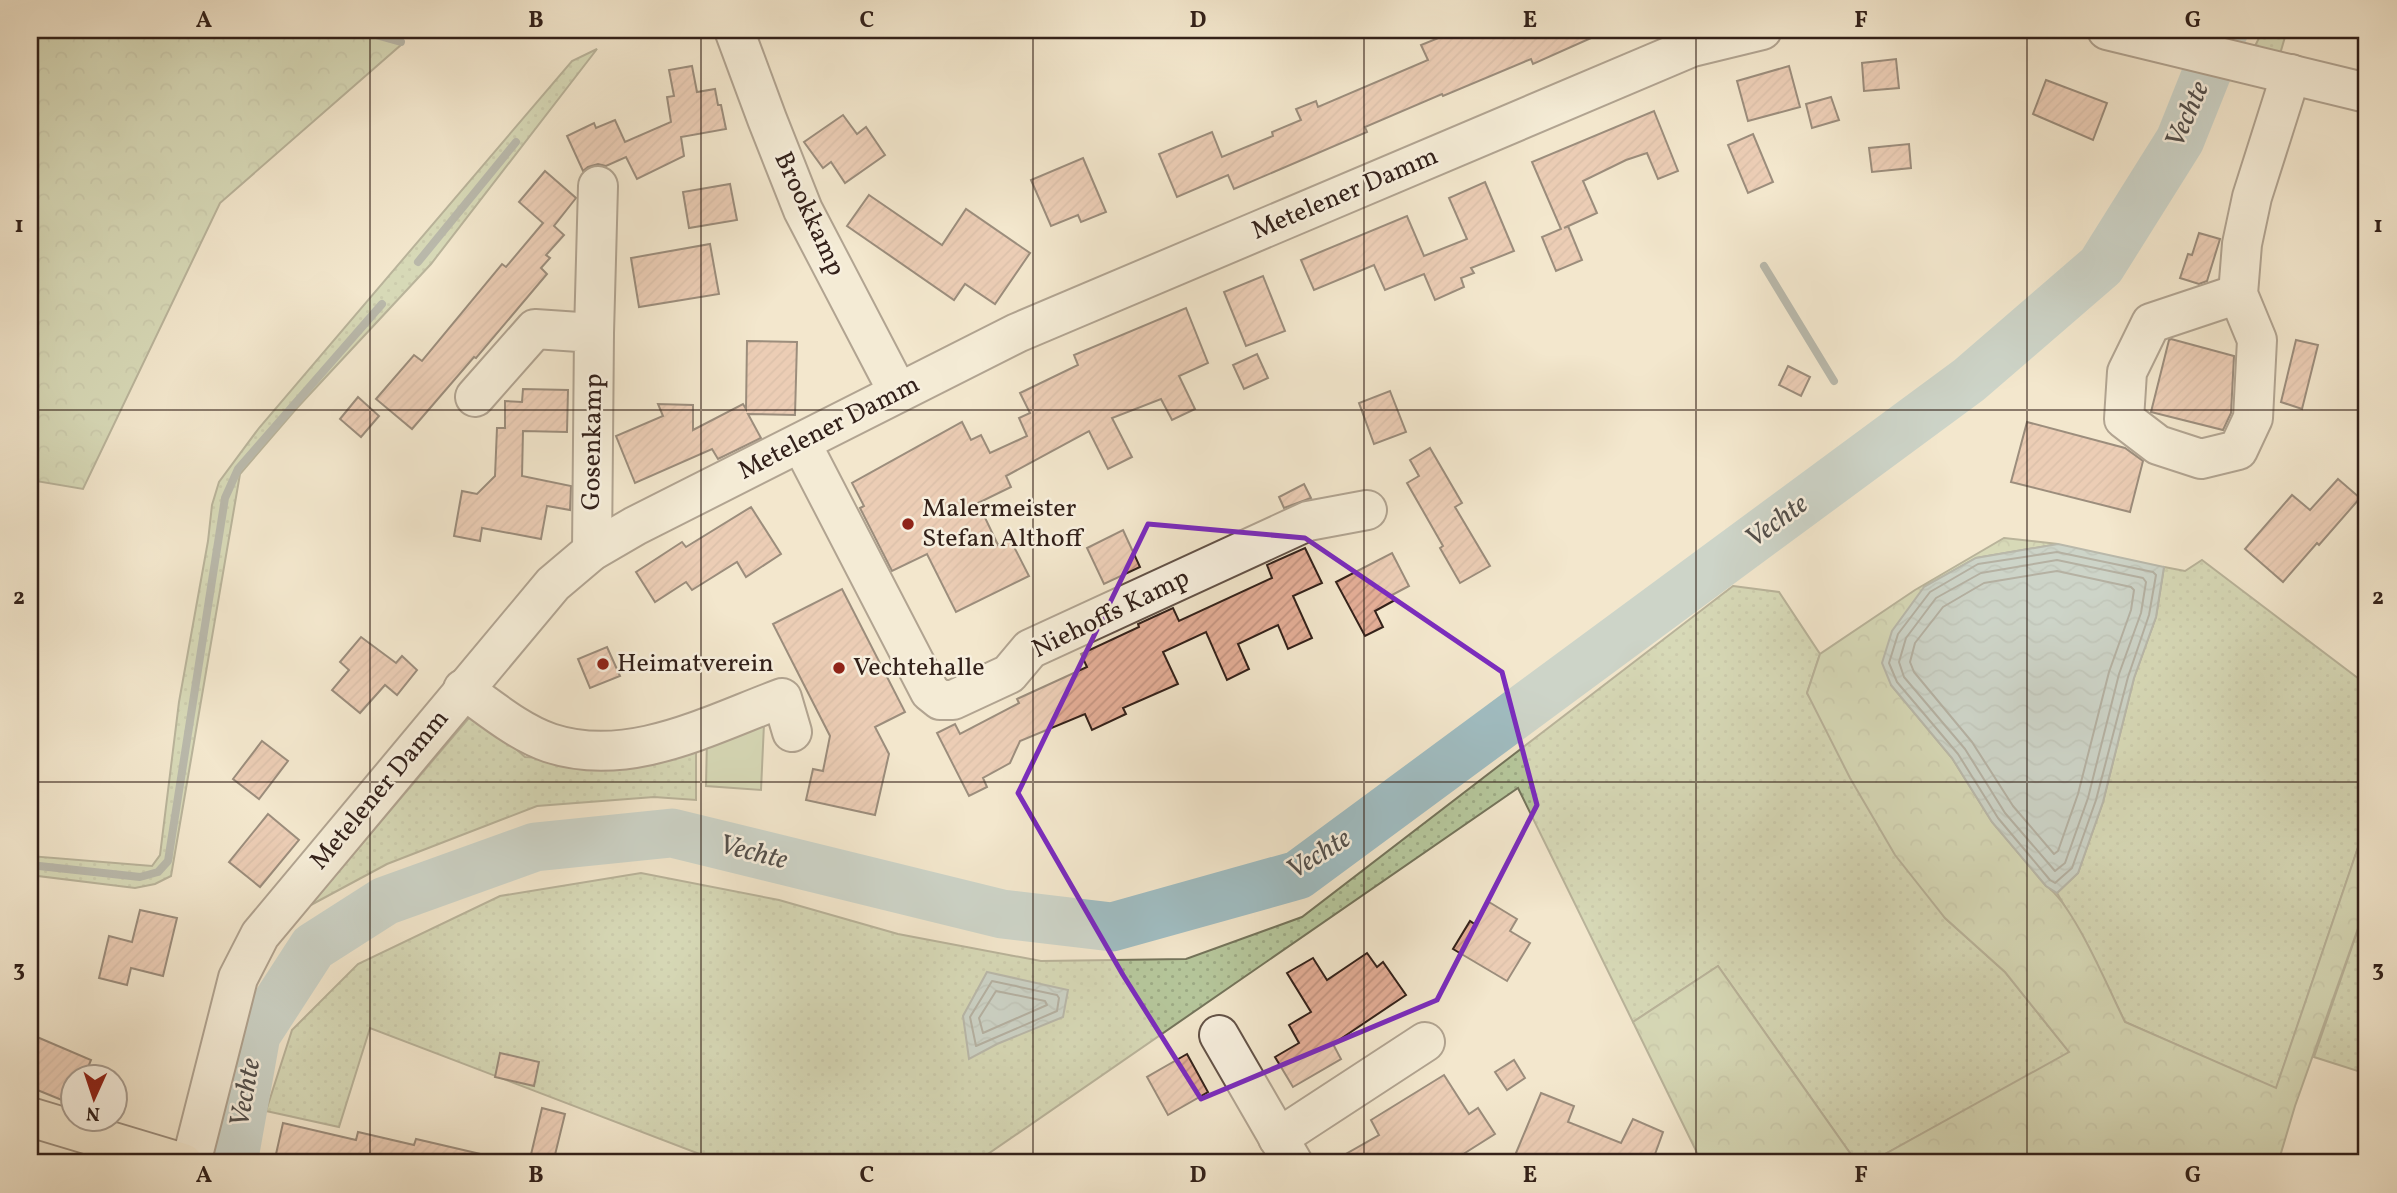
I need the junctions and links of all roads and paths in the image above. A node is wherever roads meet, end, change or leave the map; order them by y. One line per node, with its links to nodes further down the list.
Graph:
1 (734, 30): 9 (street, Brookkamp)
2 (1762, 30): 9 (street, Metelener Damm)
3 (2107, 30): 4 (street)
4 (2280, 72): 5 (street); 7 (street)
5 (2367, 93)
6 (598, 186): 8 (street, Gosenkamp)
7 (2238, 294)
8 (594, 333): 10 (street); 13 (street, Gosenkamp)
9 (898, 392): 11 (street, Metelener Damm)
10 (475, 397)
11 (801, 443): 12 (street, Niehoffs Kamp); 13 (street, Metelener Damm)
12 (1367, 510)
13 (592, 551): 14 (street, Metelener Damm)
14 (463, 689): 15 (street); 23 (street, Metelener Damm)
15 (792, 732)
16 (1219, 1035): 20 (street)
17 (1425, 1042): 20 (street)
18 (30, 1117): 22 (main road)
19 (30, 1137): 21 (main road)
20 (1286, 1150)
21 (100, 1163)
22 (183, 1163)
23 (191, 1163)

